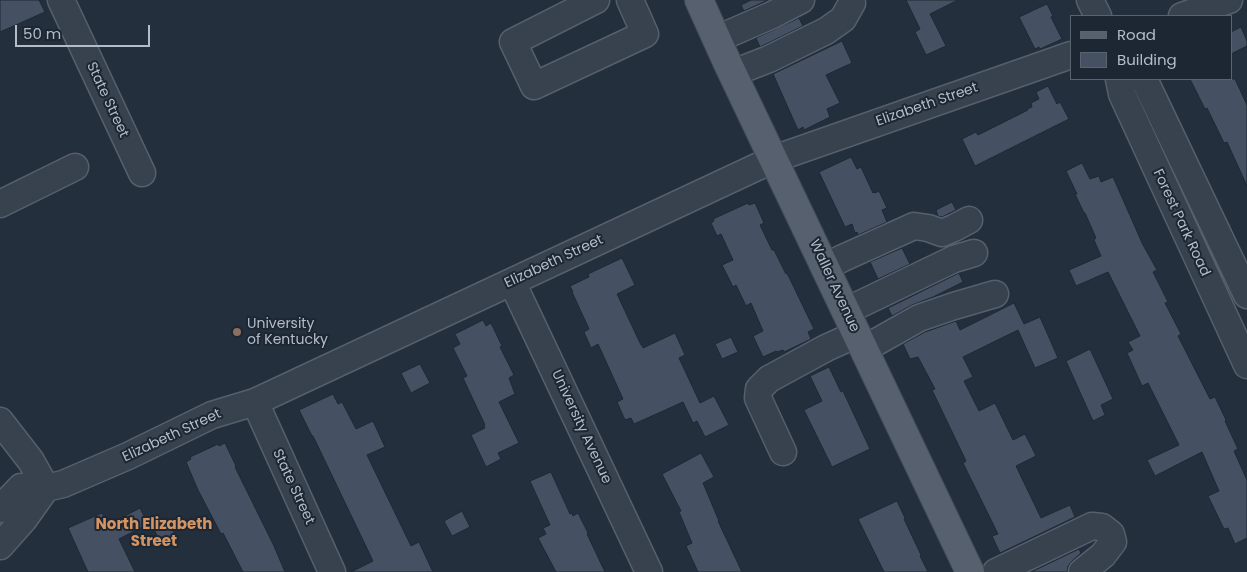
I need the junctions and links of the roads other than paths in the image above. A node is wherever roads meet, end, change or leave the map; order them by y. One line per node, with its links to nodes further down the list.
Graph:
1 (60, 0): 18 (street, State Street)
2 (596, 0): 3 (street)
3 (630, 0)
4 (699, 0): 11 (main road, Waller Avenue)
5 (801, 0): 11 (street)
6 (1090, 0): 9 (street)
7 (1228, 0): 10 (street)
8 (852, 3): 13 (street)
9 (1098, 15)
10 (1185, 15)
11 (717, 39): 13 (main road, Waller Avenue)
12 (1070, 55): 16 (street, Elizabeth Street)
13 (733, 74): 16 (main road, Waller Avenue)
14 (1119, 80): 27 (street, Forest Park Road)
15 (1144, 80): 25 (street, Forest Park Road)
16 (774, 159): 22 (main road, Waller Avenue); 23 (street, Elizabeth Street)
17 (75, 167): 19 (street)
18 (142, 173)
19 (0, 204)
20 (969, 220): 22 (street)
21 (974, 253): 26 (street)
22 (826, 267): 26 (main road, Waller Avenue)
23 (512, 282): 28 (street, Elizabeth Street); 35 (street, University Avenue)
24 (995, 294): 26 (street)
25 (1247, 295)
26 (856, 332): 30 (street); 36 (main road, Waller Avenue)
27 (1246, 363)
28 (254, 402): 31 (street, Elizabeth Street); 34 (street, State Street)
29 (0, 421): 31 (street)
30 (783, 452)
31 (46, 488): 32 (street, Elizabeth Street); 33 (street)
32 (0, 509)
33 (0, 546)
34 (332, 572)
35 (649, 572)
36 (970, 572)
37 (996, 572): 38 (street)
38 (1082, 572)

